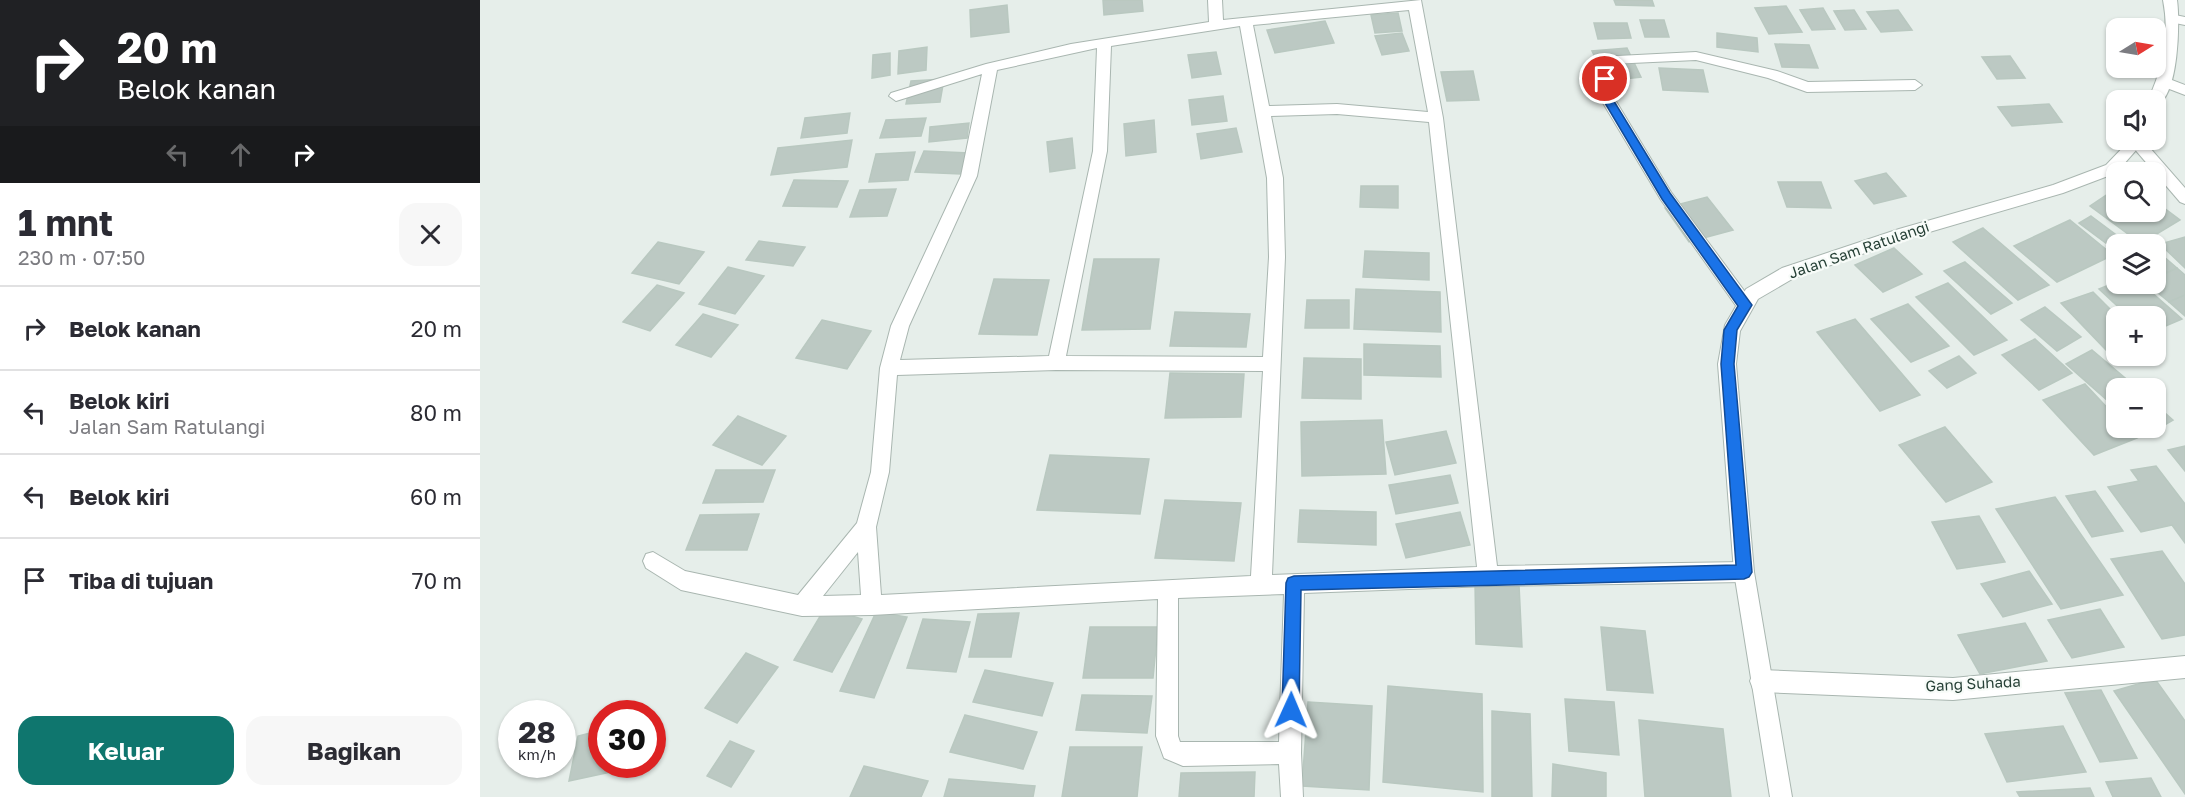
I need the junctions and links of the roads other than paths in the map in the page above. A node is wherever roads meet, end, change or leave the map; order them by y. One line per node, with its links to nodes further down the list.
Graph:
1 (1215, 0): 6 (street)
2 (2170, 0): 4 (street)
3 (1414, 3): 5 (street); 15 (street)
4 (2180, 20): 9 (street)
5 (1246, 21): 6 (street); 14 (street)
6 (1216, 25): 7 (street)
7 (1104, 42): 8 (street); 20 (street)
8 (992, 67): 13 (street); 22 (street)
9 (2164, 82): 11 (street); 12 (street)
10 (1915, 86): 19 (street)
11 (2160, 90)
12 (2185, 90)
13 (896, 96)
14 (1263, 111): 15 (street); 21 (street)
15 (1436, 118): 26 (street)
16 (2129, 150): 19 (street, Jalan Sam Ratulangi)
17 (2145, 150): 18 (street)
18 (2185, 198)
19 (1745, 305): 25 (street, Jalan Sam Ratulangi)
20 (1056, 363): 21 (street); 22 (street)
21 (1270, 364): 28 (street)
22 (889, 368): 23 (street)
23 (866, 527): 30 (street); 31 (street)
24 (653, 561): 31 (street)
25 (1744, 572): 26 (street); 33 (street, Jalan Sam Ratulangi)
26 (1488, 576): 27 (street)
27 (1294, 583): 28 (street); 34 (street)
28 (1261, 584): 29 (street)
29 (1168, 589): 30 (street); 34 (street)
30 (873, 605): 31 (street)
31 (802, 606)
32 (2185, 667): 33 (street, Gang Suhada)
33 (1761, 681): 36 (street, Jalan Sam Ratulangi)
34 (1290, 753): 35 (street)
35 (1292, 797)
36 (1781, 797)

